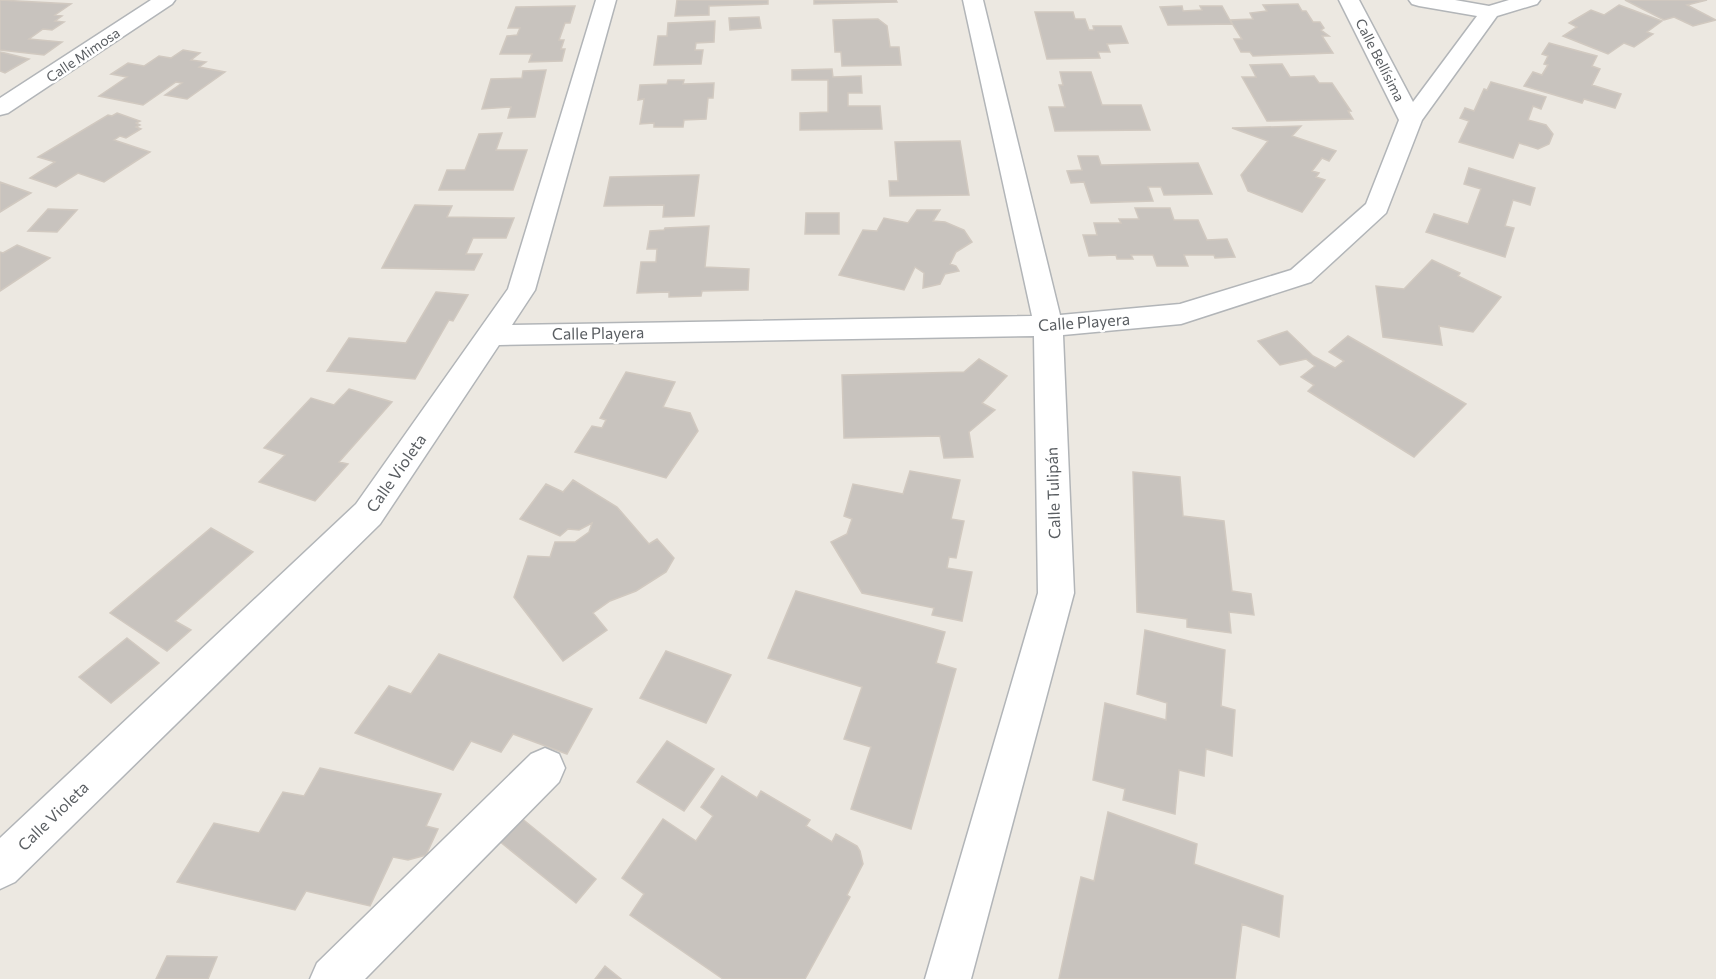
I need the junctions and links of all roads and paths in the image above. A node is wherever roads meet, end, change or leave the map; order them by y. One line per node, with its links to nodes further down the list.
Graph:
1 (165, 0): 8 (street, Calle Mimosa)
2 (606, 0): 11 (street, Calle Violeta)
3 (973, 0): 10 (street, Calle Tulipán)
4 (1349, 0): 9 (street, Calle Bellísima)
5 (1419, 0): 7 (street)
6 (1530, 0): 7 (street)
7 (1490, 12): 9 (street, Calle Playera)
8 (0, 108)
9 (1411, 120): 10 (street, Calle Playera)
10 (1048, 326): 11 (street, Calle Playera); 15 (street, Calle Tulipán)
11 (490, 335): 13 (street, Calle Violeta)
12 (545, 768): 14 (street)
13 (0, 867)
14 (333, 979)
15 (948, 979)

